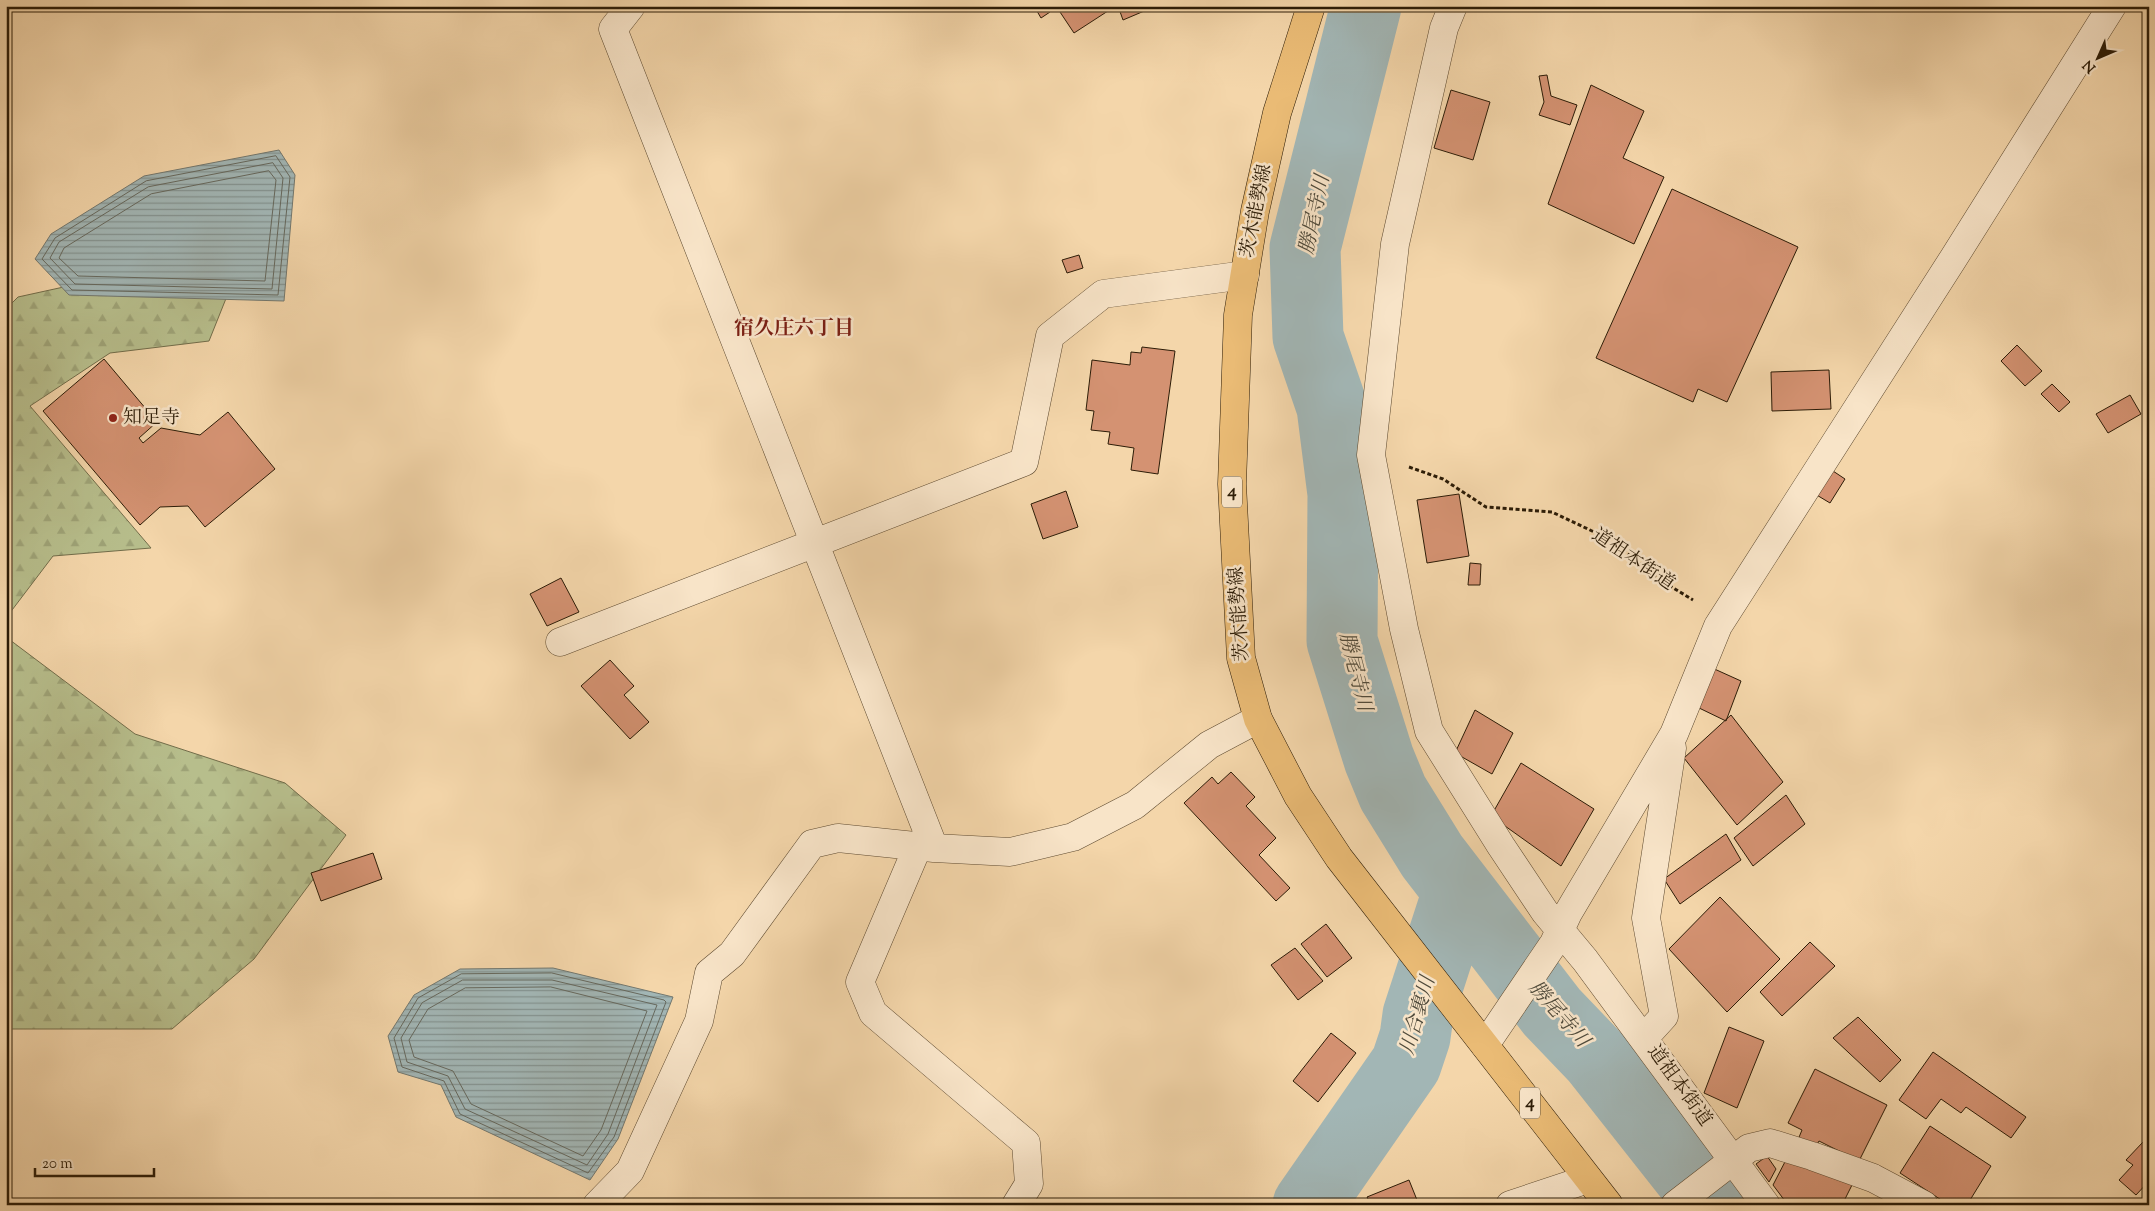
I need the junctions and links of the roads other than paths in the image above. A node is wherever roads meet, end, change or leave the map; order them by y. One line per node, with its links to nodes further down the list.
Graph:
1 (631, 6): 6 (street)
2 (1311, 6): 5 (main road, 茨木能勢線 / 4)
3 (1454, 6): 11 (street)
4 (2112, 6): 9 (street)
5 (1245, 275): 6 (street); 8 (main road, 茨木能勢線 / 4)
6 (814, 544): 7 (street); 10 (street)
7 (560, 642)
8 (1258, 719): 10 (street); 12 (main road, 茨木能勢線 / 4)
9 (1674, 734): 11 (street); 13 (street, 道祖本街道)
10 (926, 847): 16 (street); 17 (street)
11 (1557, 936): 12 (street); 13 (street)
12 (1491, 1036): 15 (main road, 茨木能勢線 / 4)
13 (1644, 1038): 14 (street, 道祖本街道)
14 (1733, 1161): 20 (street); 21 (street, 道祖本街道); 22 (street)
15 (1588, 1179): 18 (street); 19 (main road, 茨木能勢線 / 4)
16 (597, 1205)
17 (1016, 1205)
18 (1510, 1205)
19 (1609, 1205)
20 (1675, 1205)
21 (1766, 1205)
22 (1924, 1205)

